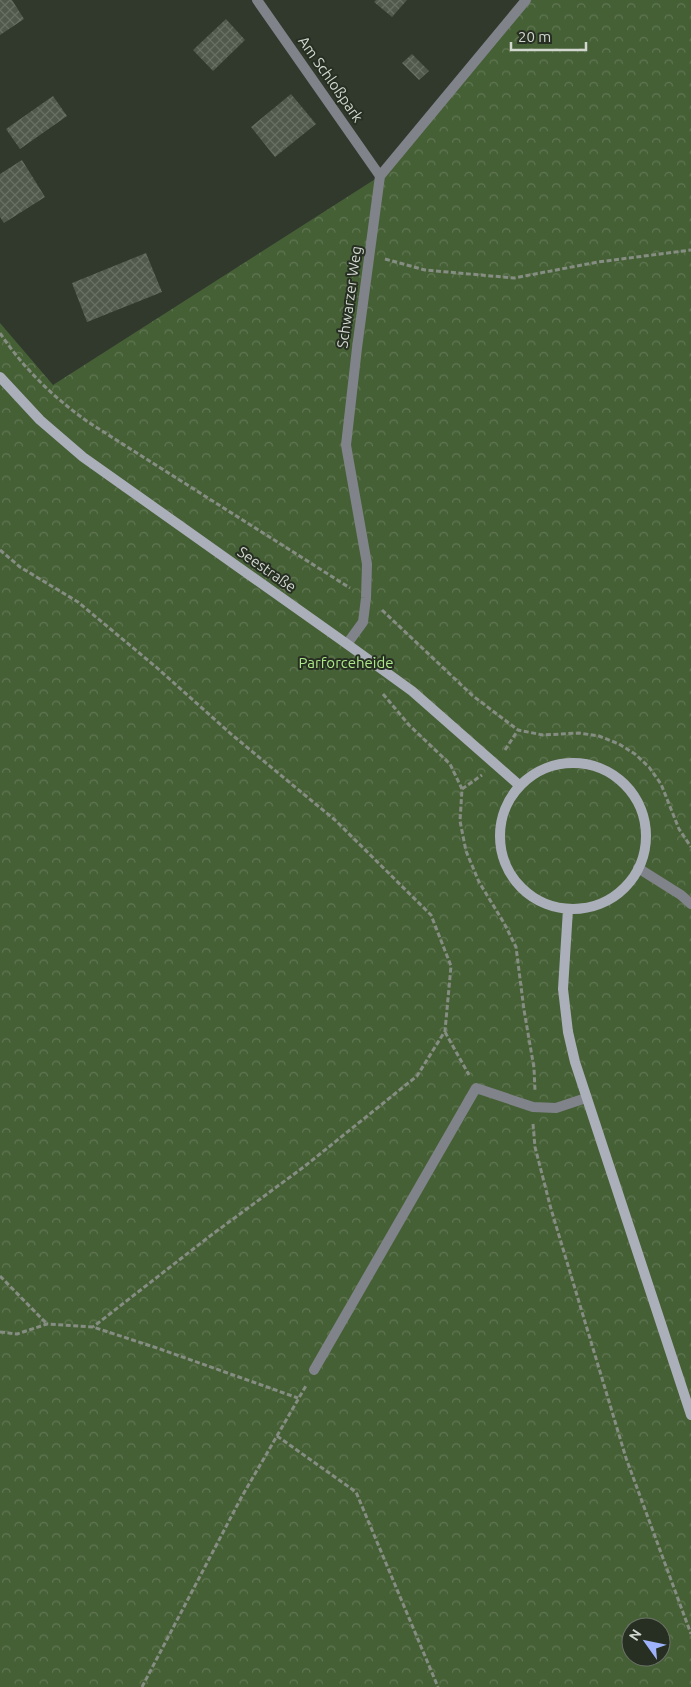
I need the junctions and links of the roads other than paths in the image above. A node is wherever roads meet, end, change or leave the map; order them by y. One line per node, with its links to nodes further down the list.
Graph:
1 (257, 0): 3 (street, Am Schloßpark)
2 (526, 0): 3 (street)
3 (380, 176): 5 (street, Schwarzer Weg)
4 (0, 376): 5 (main road, Seestraße)
5 (347, 644): 6 (main road, Seestraße)
6 (519, 785): 7 (main road); 9 (main road)
7 (638, 868): 8 (street); 9 (main road)
8 (691, 904)
9 (568, 909): 10 (main road)
10 (586, 1098): 11 (street); 12 (main road)
11 (314, 1370)
12 (691, 1414)

